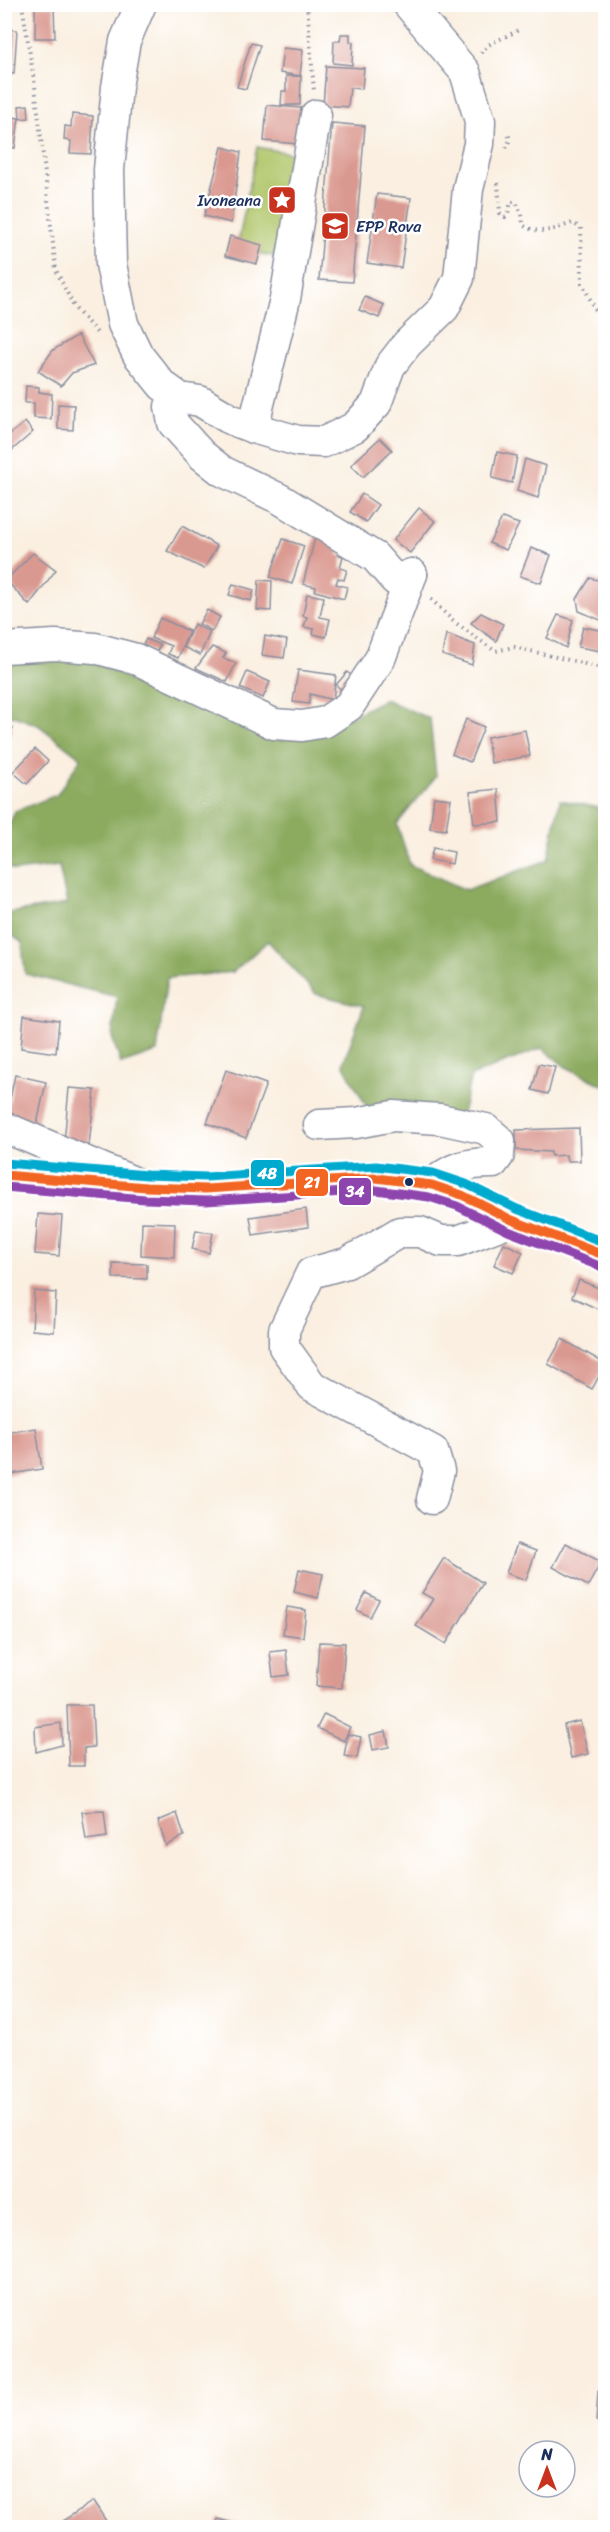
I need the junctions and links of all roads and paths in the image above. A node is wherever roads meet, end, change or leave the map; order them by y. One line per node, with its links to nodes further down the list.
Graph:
1 (22, 4): 11 (path)
2 (141, 4): 13 (street)
3 (307, 4): 7 (path)
4 (408, 4): 6 (street)
5 (521, 29): 6 (path)
6 (465, 72): 8 (street)
7 (316, 115): 14 (street)
8 (480, 121): 9 (path); 14 (street)
9 (501, 157)
10 (498, 178): 12 (path)
11 (74, 307)
12 (606, 331)
13 (180, 398): 14 (street); 15 (street)
14 (253, 428)
15 (408, 591): 16 (street); 17 (path)
16 (4, 648)
17 (606, 669)
18 (319, 1125): 21 (street)
19 (4, 1127): 22 (street)
20 (4, 1175): 22 (main road)
21 (432, 1185): 22 (main road); 23 (main road)
22 (146, 1187)
23 (512, 1220): 24 (main road); 25 (street)
24 (606, 1256)
25 (432, 1499)

